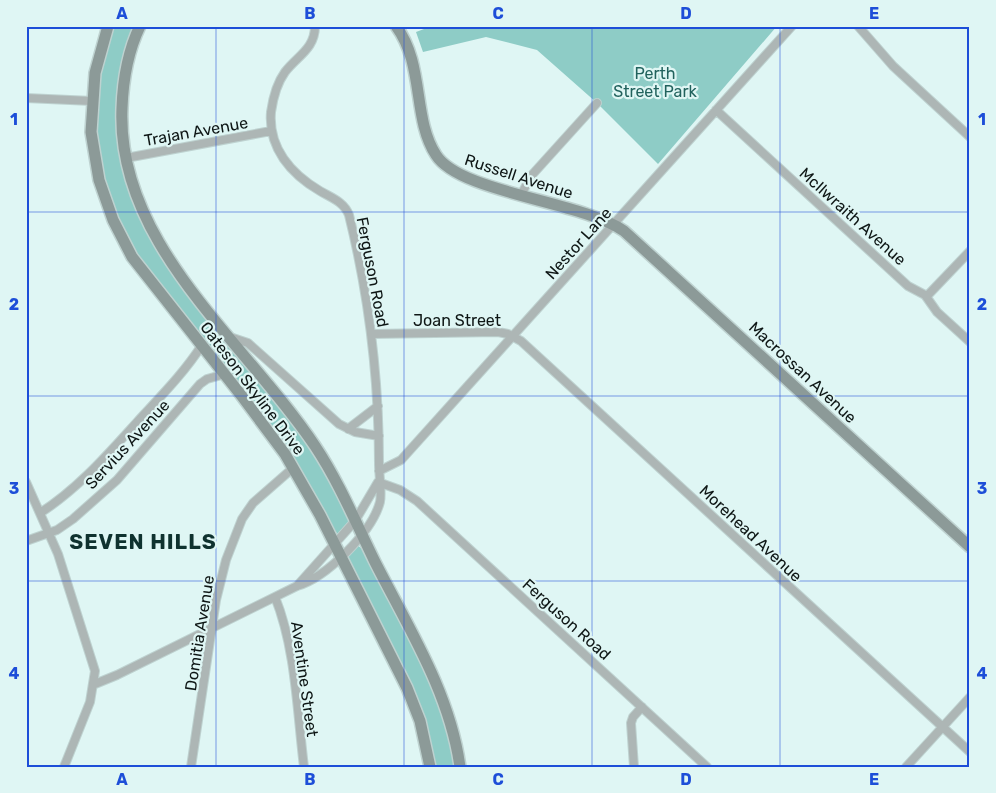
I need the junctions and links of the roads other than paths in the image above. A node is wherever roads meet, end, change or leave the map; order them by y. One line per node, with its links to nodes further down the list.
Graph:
1 (108, 26): 8 (main road, Oateson Skyline Drive)
2 (140, 26): 13 (main road, Oateson Skyline Drive)
3 (315, 26): 11 (street, Ferguson Road)
4 (396, 26): 14 (main road, Russell Avenue)
5 (792, 26): 10 (street, Nestor Lane)
6 (858, 26): 12 (street)
7 (26, 98): 8 (street)
8 (92, 101): 22 (main road, Oateson Skyline Drive)
9 (597, 104): 14 (street)
10 (716, 110): 15 (street, Nestor Lane); 17 (street, McIlwraith Avenue)
11 (272, 131): 13 (street, Trajan Avenue); 18 (street, Ferguson Road)
12 (970, 137)
13 (126, 158): 20 (main road, Oateson Skyline Drive)
14 (521, 194): 15 (main road, Russell Avenue)
15 (613, 224): 19 (street, Nestor Lane); 37 (main road, Macrossan Avenue)
16 (970, 251): 17 (street)
17 (927, 296): 21 (street, McIlwraith Avenue)
18 (371, 334): 19 (street, Joan Street); 24 (street, Ferguson Road)
19 (512, 336): 28 (street, Nestor Lane); 45 (street, Morehead Avenue)
20 (230, 337): 25 (street, Oateson Skyline Drive); 32 (main road, Oateson Skyline Drive)
21 (970, 342)
22 (202, 345): 23 (main road, Oateson Skyline Drive); 31 (street, Servius Avenue)
23 (225, 374): 27 (main road, Oateson Skyline Drive); 33 (street, Servius Avenue)
24 (378, 406): 25 (street); 26 (street, Ferguson Road)
25 (348, 430): 26 (street, Oateson Skyline Drive)
26 (379, 436): 28 (street, Ferguson Road)
27 (293, 468): 36 (main road, Oateson Skyline Drive); 41 (street, Domitia Avenue)
28 (378, 471): 30 (street, Ferguson Road)
29 (26, 482): 31 (street)
30 (378, 482): 32 (street, Ferguson Road); 34 (street, Ferguson Road); 44 (street, Ferguson Road)
31 (40, 513): 33 (street)
32 (355, 522): 34 (main road, Oateson Skyline Drive); 36 (street, Ferguson Road)
33 (49, 533): 35 (street, Servius Avenue); 42 (street)
34 (361, 534): 38 (street, Ferguson Road); 51 (main road, Oateson Skyline Drive)
35 (26, 541)
36 (335, 544): 38 (main road, Oateson Skyline Drive); 39 (street, Ferguson Road)
37 (970, 547)
38 (341, 556): 39 (street, Ferguson Road); 50 (main road, Oateson Skyline Drive)
39 (297, 586): 40 (street, Ferguson Road)
40 (275, 597): 41 (street, Ferguson Road); 49 (street, Aventine Street)
41 (213, 629): 42 (street, Ferguson Road); 48 (street, Domitia Avenue)
42 (95, 684): 47 (street)
43 (970, 697): 45 (street)
44 (642, 707): 52 (street); 53 (street, Ferguson Road)
45 (942, 727): 46 (street, Morehead Avenue); 54 (street)
46 (970, 752)
47 (64, 767)
48 (191, 767)
49 (304, 767)
50 (430, 767)
51 (460, 767)
52 (634, 767)
53 (707, 767)
54 (906, 767)

